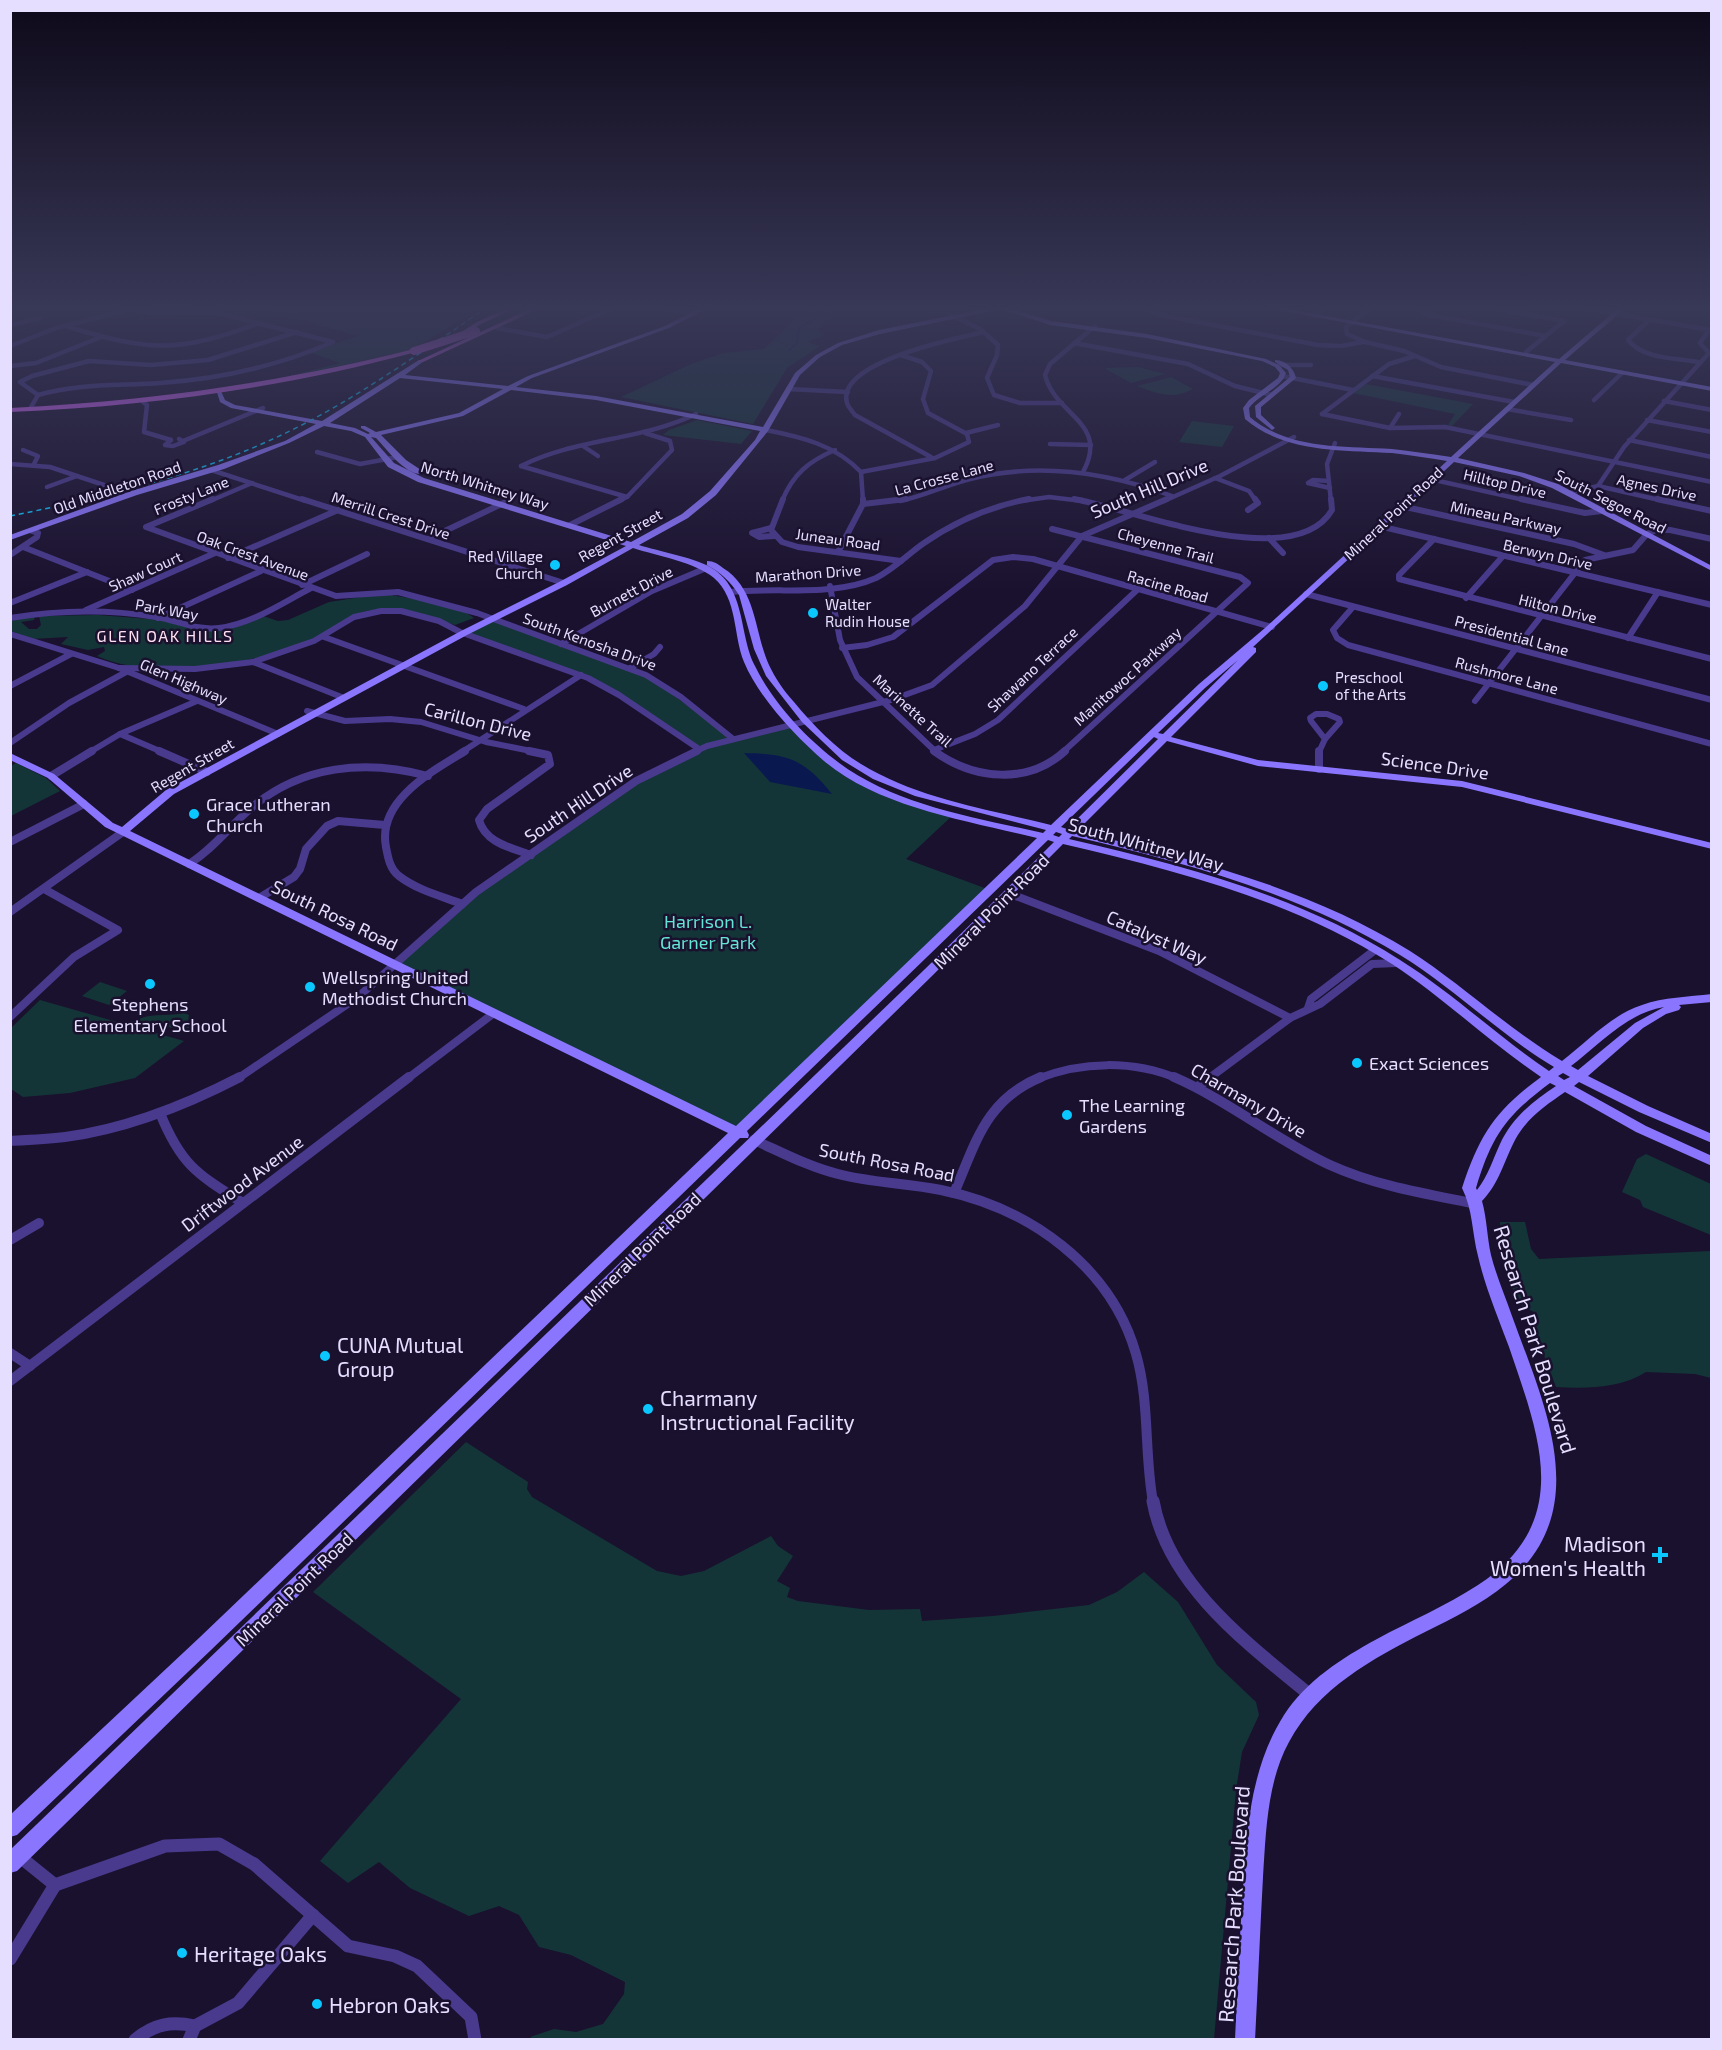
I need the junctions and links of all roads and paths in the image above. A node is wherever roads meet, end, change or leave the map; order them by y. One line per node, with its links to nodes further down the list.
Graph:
1 (35, 401): 23 (street)
2 (123, 401): 17 (main road)
3 (152, 401): 18 (main road)
4 (228, 401): 26 (main road, North Whitney Way)
5 (362, 401): 32 (main road, Old Middleton Road)
6 (488, 401): 39 (main road)
7 (611, 401): 29 (main road)
8 (778, 401): 35 (main road, Regent Street)
9 (847, 401): 53 (street)
10 (922, 401): 38 (street)
11 (1010, 401): 20 (street)
12 (1253, 401): 42 (main road, South Segoe Road)
13 (1265, 401): 42 (main road, South Segoe Road)
14 (1339, 401): 34 (street)
15 (1507, 401): 19 (street)
16 (1664, 401): 27 (street); 31 (street)
17 (107, 402): 18 (main road); 21 (main road)
18 (143, 402): 24 (main road); 26 (street)
19 (1514, 402): 25 (main road, Mineral Point Road)
20 (1062, 403): 45 (street)
21 (85, 404): 23 (main road); 24 (main road)
22 (11, 408): 23 (main road)
23 (31, 408): 24 (main road)
24 (55, 408)
25 (1507, 409): 30 (street); 40 (main road, Mineral Point Road)
26 (260, 410): 32 (main road, North Whitney Way)
27 (1712, 410)
28 (1399, 414): 34 (street)
29 (694, 415): 35 (main road); 36 (street)
30 (1571, 420)
31 (1647, 420): 37 (street); 43 (street)
32 (330, 421): 39 (main road, North Whitney Way); 41 (main road, North Whitney Way); 63 (main road, Old Middleton Road)
33 (998, 425): 38 (street)
34 (1390, 428): 40 (street)
35 (761, 429): 49 (street); 102 (main road, Regent Street)
36 (644, 432): 47 (street); 77 (street)
37 (1712, 432)
38 (966, 433): 53 (street)
39 (377, 434): 41 (main road); 54 (main road, North Whitney Way)
40 (1479, 434): 55 (main road, Mineral Point Road); 58 (street)
41 (367, 436): 56 (main road, North Whitney Way)
42 (1292, 438): 46 (main road, South Segoe Road); 67 (street, South Hill Drive)
43 (1629, 440): 52 (street); 58 (street)
44 (1050, 444): 45 (street)
45 (1091, 445): 65 (street)
46 (1334, 445): 55 (main road, South Segoe Road); 98 (street, Marathon Drive)
47 (583, 446): 51 (street); 77 (street)
48 (23, 450): 61 (street)
49 (835, 450): 64 (street); 90 (street, Juneau Road)
50 (317, 452): 56 (street)
51 (598, 456)
52 (1712, 456)
53 (931, 457): 64 (street)
54 (398, 458): 56 (street); 78 (main road, North Whitney Way)
55 (1452, 458): 68 (main road, Mineral Point Road); 75 (main road, South Segoe Road)
56 (386, 460): 80 (main road, North Whitney Way)
57 (1155, 462): 69 (street)
58 (1612, 462): 70 (street); 73 (street)
59 (10, 464): 60 (street)
60 (23, 464): 61 (street); 62 (street)
61 (34, 464): 66 (street)
62 (10, 469)
63 (211, 470): 71 (street, Merrill Crest Drive); 92 (main road, Old Middleton Road)
64 (861, 472): 79 (street)
65 (1083, 472): 69 (street, La Crosse Lane); 79 (street, La Crosse Lane)
66 (77, 476): 72 (street); 74 (street)
67 (1215, 478): 76 (street, South Hill Drive); 83 (street)
68 (1430, 479): 81 (main road, Mineral Point Road); 84 (street, Hilltop Drive)
69 (1125, 480): 76 (street, La Crosse Lane)
70 (1712, 482)
71 (252, 483): 82 (street, Merrill Crest Drive); 93 (street, Frosty Lane)
72 (104, 485)
73 (1598, 486): 75 (street); 85 (street, Agnes Drive)
74 (47, 487)
75 (1573, 493): 84 (main road, South Segoe Road)
76 (1172, 496): 86 (street, South Hill Drive)
77 (627, 497): 87 (street)
78 (510, 500): 80 (street); 87 (main road, North Whitney Way)
79 (862, 504): 104 (street)
80 (501, 505): 88 (main road, North Whitney Way); 99 (street)
81 (1401, 506): 89 (main road, Mineral Point Road); 109 (street, Mineau Parkway)
82 (338, 510): 99 (street, Merrill Crest Drive); 111 (street)
83 (1248, 510)
84 (1607, 510): 94 (main road, South Segoe Road)
85 (1712, 511)
86 (1130, 513): 96 (street, South Hill Drive); 98 (street, Marathon Drive); 112 (street, Marathon Drive)
87 (579, 521): 88 (street); 102 (main road, North Whitney Way)
88 (570, 525): 102 (main road, North Whitney Way)
89 (1379, 526): 100 (street, Berwyn Drive); 130 (main road, Mineral Point Road)
90 (771, 528): 95 (street, Juneau Road); 95 (street, Juneau Road)
91 (1052, 529): 96 (street, Cheyenne Trail)
92 (32, 531): 97 (main road, Old Middleton Road); 103 (street)
93 (152, 532): 106 (street, Oak Crest Avenue)
94 (1650, 533): 101 (street); 109 (street); 113 (main road, South Segoe Road); 116 (main road, South Segoe Road)
95 (774, 536): 104 (street, Juneau Road)
96 (1082, 536): 115 (street, South Hill Drive); 120 (street, Cheyenne Trail)
97 (10, 538)
98 (1269, 538): 105 (street)
99 (428, 539): 121 (street, Merrill Crest Drive)
100 (1434, 539): 110 (street, Berwyn Drive); 131 (street, Hilton Drive)
101 (1712, 539)
102 (634, 541): 114 (main road, South Whitney Way); 121 (main road, Regent Street)
103 (23, 547): 108 (street); 118 (street)
104 (838, 552): 112 (street, Juneau Road)
105 (1283, 553)
106 (215, 554): 111 (street, Oak Crest Avenue); 125 (street, Shaw Court)
107 (367, 554): 122 (street)
108 (10, 555)
109 (1604, 555): 119 (street)
110 (1503, 556): 119 (street, Berwyn Drive); 131 (street)
111 (228, 558): 117 (street, Oak Crest Avenue)
112 (901, 561): 123 (street, Marathon Drive)
113 (1712, 562)
114 (710, 566): 126 (main road, South Whitney Way); 128 (main road, South Whitney Way); 148 (street, Burnett Drive)
115 (1058, 566): 127 (street, Racine Road); 150 (street, Racine Road); 166 (street, South Hill Drive)
116 (1712, 569)
117 (261, 571): 122 (street, Oak Crest Avenue); 140 (street)
118 (87, 572): 125 (street); 132 (street)
119 (1576, 573): 129 (street, Berwyn Drive); 137 (street)
120 (1244, 579): 136 (street, Manitowoc Parkway)
121 (561, 582): 138 (main road, Regent Street)
122 (302, 585): 124 (street, Oak Crest Avenue)
123 (830, 586): 126 (street, Marathon Drive); 150 (street, Marinette Trail)
124 (311, 588): 138 (street, Oak Crest Avenue); 140 (street, Park Way)
125 (132, 590): 135 (street, Shaw Court)
126 (742, 590): 128 (street, Marathon Drive); 169 (main road, South Whitney Way)
127 (1137, 590): 136 (street, Racine Road); 181 (street, Shawano Terrace)
128 (731, 592): 170 (main road, South Whitney Way)
129 (1658, 592): 133 (street, Berwyn Drive); 146 (street)
130 (1306, 594): 134 (street, Presidential Lane); 141 (main road, Mineral Point Road)
131 (1466, 597): 137 (street, Hilton Drive)
132 (10, 603)
133 (1712, 605)
134 (1353, 607): 151 (street, Presidential Lane); 160 (street, Rushmore Lane)
135 (84, 610): 139 (street, Park Way); 140 (street, Park Way)
136 (1217, 613): 141 (street, Racine Road); 185 (street, Manitowoc Parkway)
137 (1542, 616): 146 (street, Hilton Drive); 151 (street)
138 (488, 617): 142 (main road, Regent Street); 148 (street, South Kenosha Drive)
139 (10, 618)
140 (158, 618)
141 (1270, 629): 173 (main road, Mineral Point Road); 175 (main road, Mineral Point Road)
142 (460, 632): 145 (street, South Kenosha Drive); 155 (main road, Regent Street); 159 (street, South Kenosha Drive)
143 (10, 634): 144 (street, Glen Highway)
144 (18, 637): 147 (street); 152 (street, Glen Highway)
145 (324, 637): 154 (street, South Kenosha Drive); 155 (street)
146 (1628, 638): 153 (street, Hilton Drive)
147 (10, 640)
148 (561, 644): 157 (street, South Kenosha Drive)
149 (660, 647): 157 (street)
150 (842, 648): 166 (street, Marinette Trail)
151 (1516, 649): 160 (street); 163 (street, Presidential Lane)
152 (71, 654): 156 (street, Glen Highway); 161 (street)
153 (1712, 659)
154 (253, 662): 156 (street, South Kenosha Drive); 162 (street)
155 (401, 664): 162 (main road, Regent Street); 167 (street)
156 (119, 668): 158 (street, Glen Highway)
157 (630, 668): 174 (street, South Kenosha Drive)
158 (128, 671): 164 (street, Glen Highway); 178 (street)
159 (581, 675): 167 (street); 180 (street, South Kenosha Drive)
160 (1490, 684): 165 (street); 179 (street, Rushmore Lane)
161 (10, 686)
162 (340, 697): 168 (main road, Regent Street)
163 (1712, 700)
164 (197, 701): 171 (street, Glen Highway); 172 (street)
165 (1475, 701)
166 (882, 702): 169 (street, South Hill Drive); 181 (street, Marinette Trail)
167 (524, 709): 177 (street)
168 (311, 713): 171 (main road, Regent Street); 177 (street, Carillon Drive)
169 (807, 720): 170 (street, South Hill Drive); 191 (main road, South Whitney Way)
170 (794, 723): 174 (street, South Hill Drive); 191 (main road, South Whitney Way)
171 (274, 733): 184 (main road, Regent Street)
172 (120, 734): 184 (street); 186 (street)
173 (1151, 734): 175 (main road, Science Drive); 191 (main road, Mineral Point Road)
174 (732, 738): 180 (street, South Hill Drive)
175 (1165, 738): 183 (main road, Science Drive); 192 (main road, Mineral Point Road)
176 (1324, 739): 176 (street); 183 (street)
177 (481, 740): 187 (street); 195 (street, Carillon Drive)
178 (10, 743)
179 (1712, 744)
180 (699, 749): 195 (street, South Hill Drive)
181 (934, 750): 185 (street, Marinette Trail)
182 (10, 756): 186 (main road, South Rosa Road)
183 (1319, 769): 194 (main road, Science Drive)
184 (204, 771): 190 (main road, Regent Street)
185 (1011, 775)
186 (51, 776): 188 (main road, South Rosa Road)
187 (428, 776): 189 (street); 196 (street)
188 (84, 804): 190 (main road, South Rosa Road); 193 (street)
189 (385, 825): 199 (street); 200 (street)
190 (123, 832): 196 (main road, South Rosa Road); 197 (street)
191 (1049, 833): 192 (main road, South Whitney Way); 218 (main road, Mineral Point Road)
192 (1066, 837): 198 (main road, Mineral Point Road); 202 (main road, South Whitney Way); 205 (main road, South Whitney Way)
193 (10, 842)
194 (1712, 846)
195 (531, 855): 200 (street, South Hill Drive)
196 (189, 864): 199 (main road, South Rosa Road)
197 (44, 889): 201 (street); 210 (street)
198 (1008, 893): 211 (street, Catalyst Way); 218 (main road, Mineral Point Road)
199 (259, 898): 204 (main road, South Rosa Road)
200 (462, 904): 204 (street, South Hill Drive)
201 (10, 912)
202 (1375, 950): 203 (main road, South Whitney Way); 205 (main road); 208 (street)
203 (1397, 963): 208 (street); 213 (main road, South Whitney Way)
204 (397, 965): 209 (main road, South Rosa Road); 217 (street, South Hill Drive)
205 (1458, 989): 212 (main road, South Whitney Way)
206 (1712, 998): 207 (main road)
207 (1684, 1002): 212 (main road); 214 (main road)
208 (1308, 1008): 211 (street)
209 (494, 1012): 218 (main road, South Rosa Road); 224 (street, Driftwood Avenue)
210 (10, 1017)
211 (1290, 1017): 216 (street)
212 (1563, 1067): 213 (main road); 214 (main road, South Whitney Way)
213 (1550, 1076): 215 (main road, South Whitney Way); 223 (main road, Research Park Boulevard)
214 (1577, 1077): 215 (main road); 219 (main road, South Whitney Way)
215 (1564, 1085): 221 (main road, South Whitney Way); 223 (main road)
216 (1199, 1086): 222 (street, Charmany Drive); 223 (street, Charmany Drive)
217 (160, 1113): 220 (street, South Hill Drive); 224 (street)
218 (745, 1136): 222 (street, South Rosa Road); 231 (main road, Mineral Point Road); 232 (main road, Mineral Point Road)
219 (1712, 1139)
220 (10, 1141)
221 (1712, 1161)
222 (954, 1193): 230 (street, South Rosa Road)
223 (1476, 1202): 230 (main road, Research Park Boulevard)
224 (243, 1203): 228 (street, Driftwood Avenue)
225 (39, 1223): 226 (street)
226 (10, 1240)
227 (10, 1353): 228 (street)
228 (30, 1366): 229 (street, Driftwood Avenue)
229 (10, 1381)
230 (1310, 1695): 240 (main road, Research Park Boulevard)
231 (10, 1828)
232 (13, 1856): 233 (street)
233 (55, 1885): 234 (street); 235 (street)
234 (313, 1915): 236 (street); 239 (street)
235 (10, 1959)
236 (195, 2026): 237 (street); 238 (street)
237 (135, 2040)
238 (189, 2040)
239 (475, 2040)
240 (1245, 2040)

